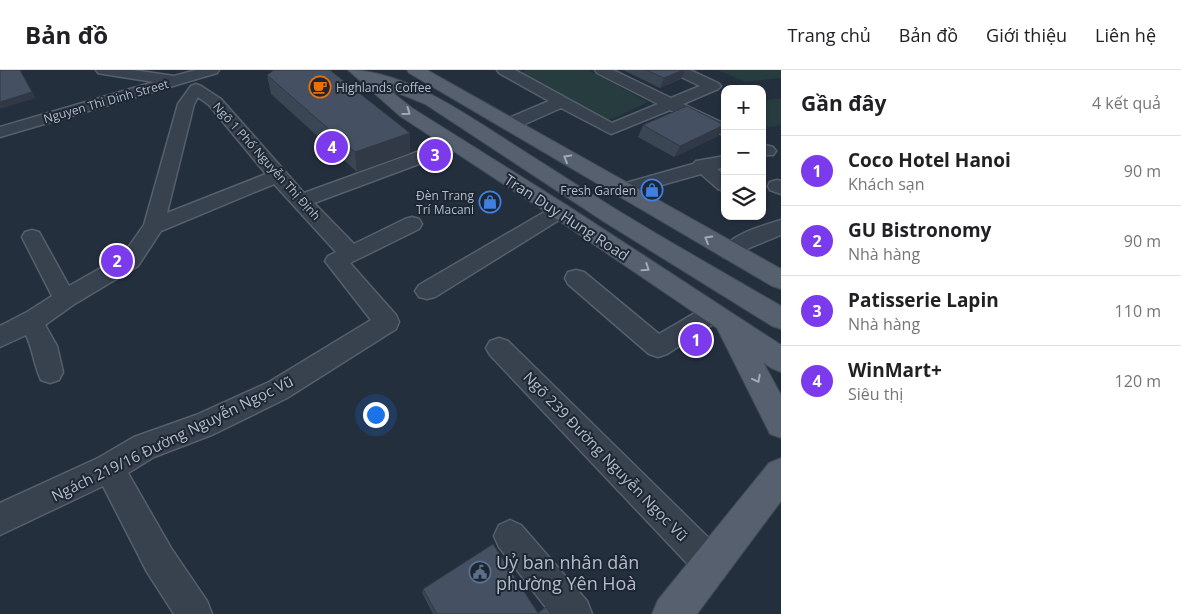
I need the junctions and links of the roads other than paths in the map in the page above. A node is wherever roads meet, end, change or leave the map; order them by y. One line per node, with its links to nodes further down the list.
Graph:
1 (103, 70): 9 (street)
2 (211, 70): 10 (street, Nguyen Thi Dinh Street)
3 (357, 70): 12 (main road); 18 (main road, Tran Duy Hung Road, one-way to 18)
4 (403, 70): 12 (main road)
5 (415, 70): 15 (main road)
6 (602, 70): 14 (street)
7 (678, 70): 14 (street)
8 (508, 71): 11 (street)
9 (173, 75): 10 (street, Nguyen Thi Dinh Street); 17 (street, Nguyen Thi Dinh Street)
10 (194, 83): 21 (street, Ngõ 1 Phố Nguyễn Thị Định); 27 (street)
11 (545, 93): 13 (street); 15 (street)
12 (431, 100): 37 (main road)
13 (561, 102): 14 (street); 15 (street)
14 (671, 104): 16 (street)
15 (502, 119): 23 (main road, one-way to 15)
16 (723, 130)
17 (0, 132)
18 (456, 144): 24 (street); 25 (main road, Tran Duy Hung Road)
19 (721, 161): 20 (street)
20 (702, 165): 22 (street); 23 (street)
21 (277, 176): 24 (street, Ngõ 1 Phố Nguyễn Thị Định); 27 (street)
22 (721, 182)
23 (622, 190): 30 (main road, one-way to 23)
24 (302, 201): 31 (street, Ngõ 1 Phố Nguyễn Thị Định)
25 (560, 211): 34 (street); 36 (main road, Tran Duy Hung Road, one-way to 36)
26 (412, 224): 31 (street)
27 (154, 226): 35 (street)
28 (774, 226): 30 (street)
29 (32, 237): 35 (street)
30 (731, 252): 33 (main road)
31 (350, 253): 44 (street, Ngách 219/16 Đường Nguyễn Ngọc Vũ)
32 (576, 278): 36 (street)
33 (781, 280)
34 (427, 291)
35 (65, 298): 38 (street)
36 (719, 317): 37 (main road); 41 (main road, Tran Duy Hung Road); 43 (main road, one-way to 43)
37 (781, 320)
38 (31, 322): 39 (street); 42 (street)
39 (0, 337)
40 (500, 348): 48 (street, Ngõ 239 Đường Nguyễn Ngọc Vũ)
41 (781, 360)
42 (50, 372)
43 (781, 424)
44 (109, 468): 46 (street, Ngách 219/16 Đường Nguyễn Ngọc Vũ); 49 (street)
45 (781, 474): 48 (main road)
46 (0, 519)
47 (510, 536): 50 (street)
48 (712, 565): 51 (main road)
49 (194, 614)
50 (574, 614)
51 (672, 614)

